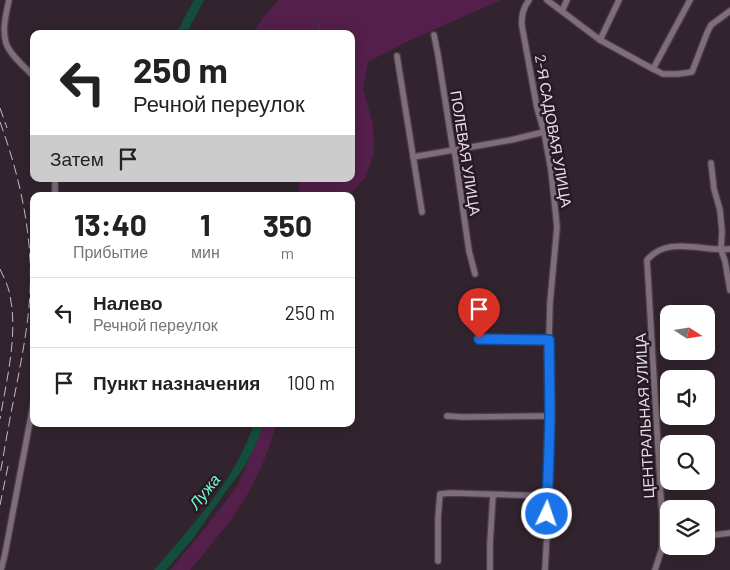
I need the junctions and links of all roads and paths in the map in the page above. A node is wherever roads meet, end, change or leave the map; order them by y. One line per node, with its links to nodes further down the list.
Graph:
1 (9, 0): 13 (street)
2 (547, 0): 7 (street)
3 (567, 0): 7 (street)
4 (619, 0): 10 (street)
5 (690, 0): 12 (street)
6 (527, 2): 14 (street, 2-Я САДОВАЯ УЛИЦА)
7 (562, 11): 10 (street)
8 (730, 11): 12 (street)
9 (434, 35): 15 (street, ПОЛЕВАЯ УЛИЦА)
10 (600, 40): 12 (street)
11 (397, 56): 16 (street)
12 (653, 69)
13 (30, 72)
14 (544, 132): 15 (street); 24 (street, 2-Я САДОВАЯ УЛИЦА)
15 (453, 150): 16 (street); 21 (street, ПОЛЕВАЯ УЛИЦА)
16 (413, 157): 18 (street)
17 (711, 163): 20 (street)
18 (422, 212)
19 (730, 249): 20 (street)
20 (721, 250): 22 (street); 30 (street, ЦЕНТРАЛЬНАЯ УЛИЦА)
21 (475, 274)
22 (730, 290)
23 (479, 339): 24 (street)
24 (549, 340): 26 (street, 2-Я САДОВАЯ УЛИЦА)
25 (447, 416): 26 (street)
26 (550, 416): 29 (street, 2-Я САДОВАЯ УЛИЦА)
27 (30, 422): 35 (street)
28 (493, 495): 29 (street); 34 (street); 36 (street)
29 (549, 496): 37 (street, 2-Я САДОВАЯ УЛИЦА)
30 (662, 500)
31 (730, 533): 32 (street)
32 (715, 535)
33 (660, 554): 38 (street, ЦЕНТРАЛЬНАЯ УЛИЦА)
34 (438, 560)
35 (1, 570)
36 (490, 570)
37 (545, 570)
38 (655, 570)

